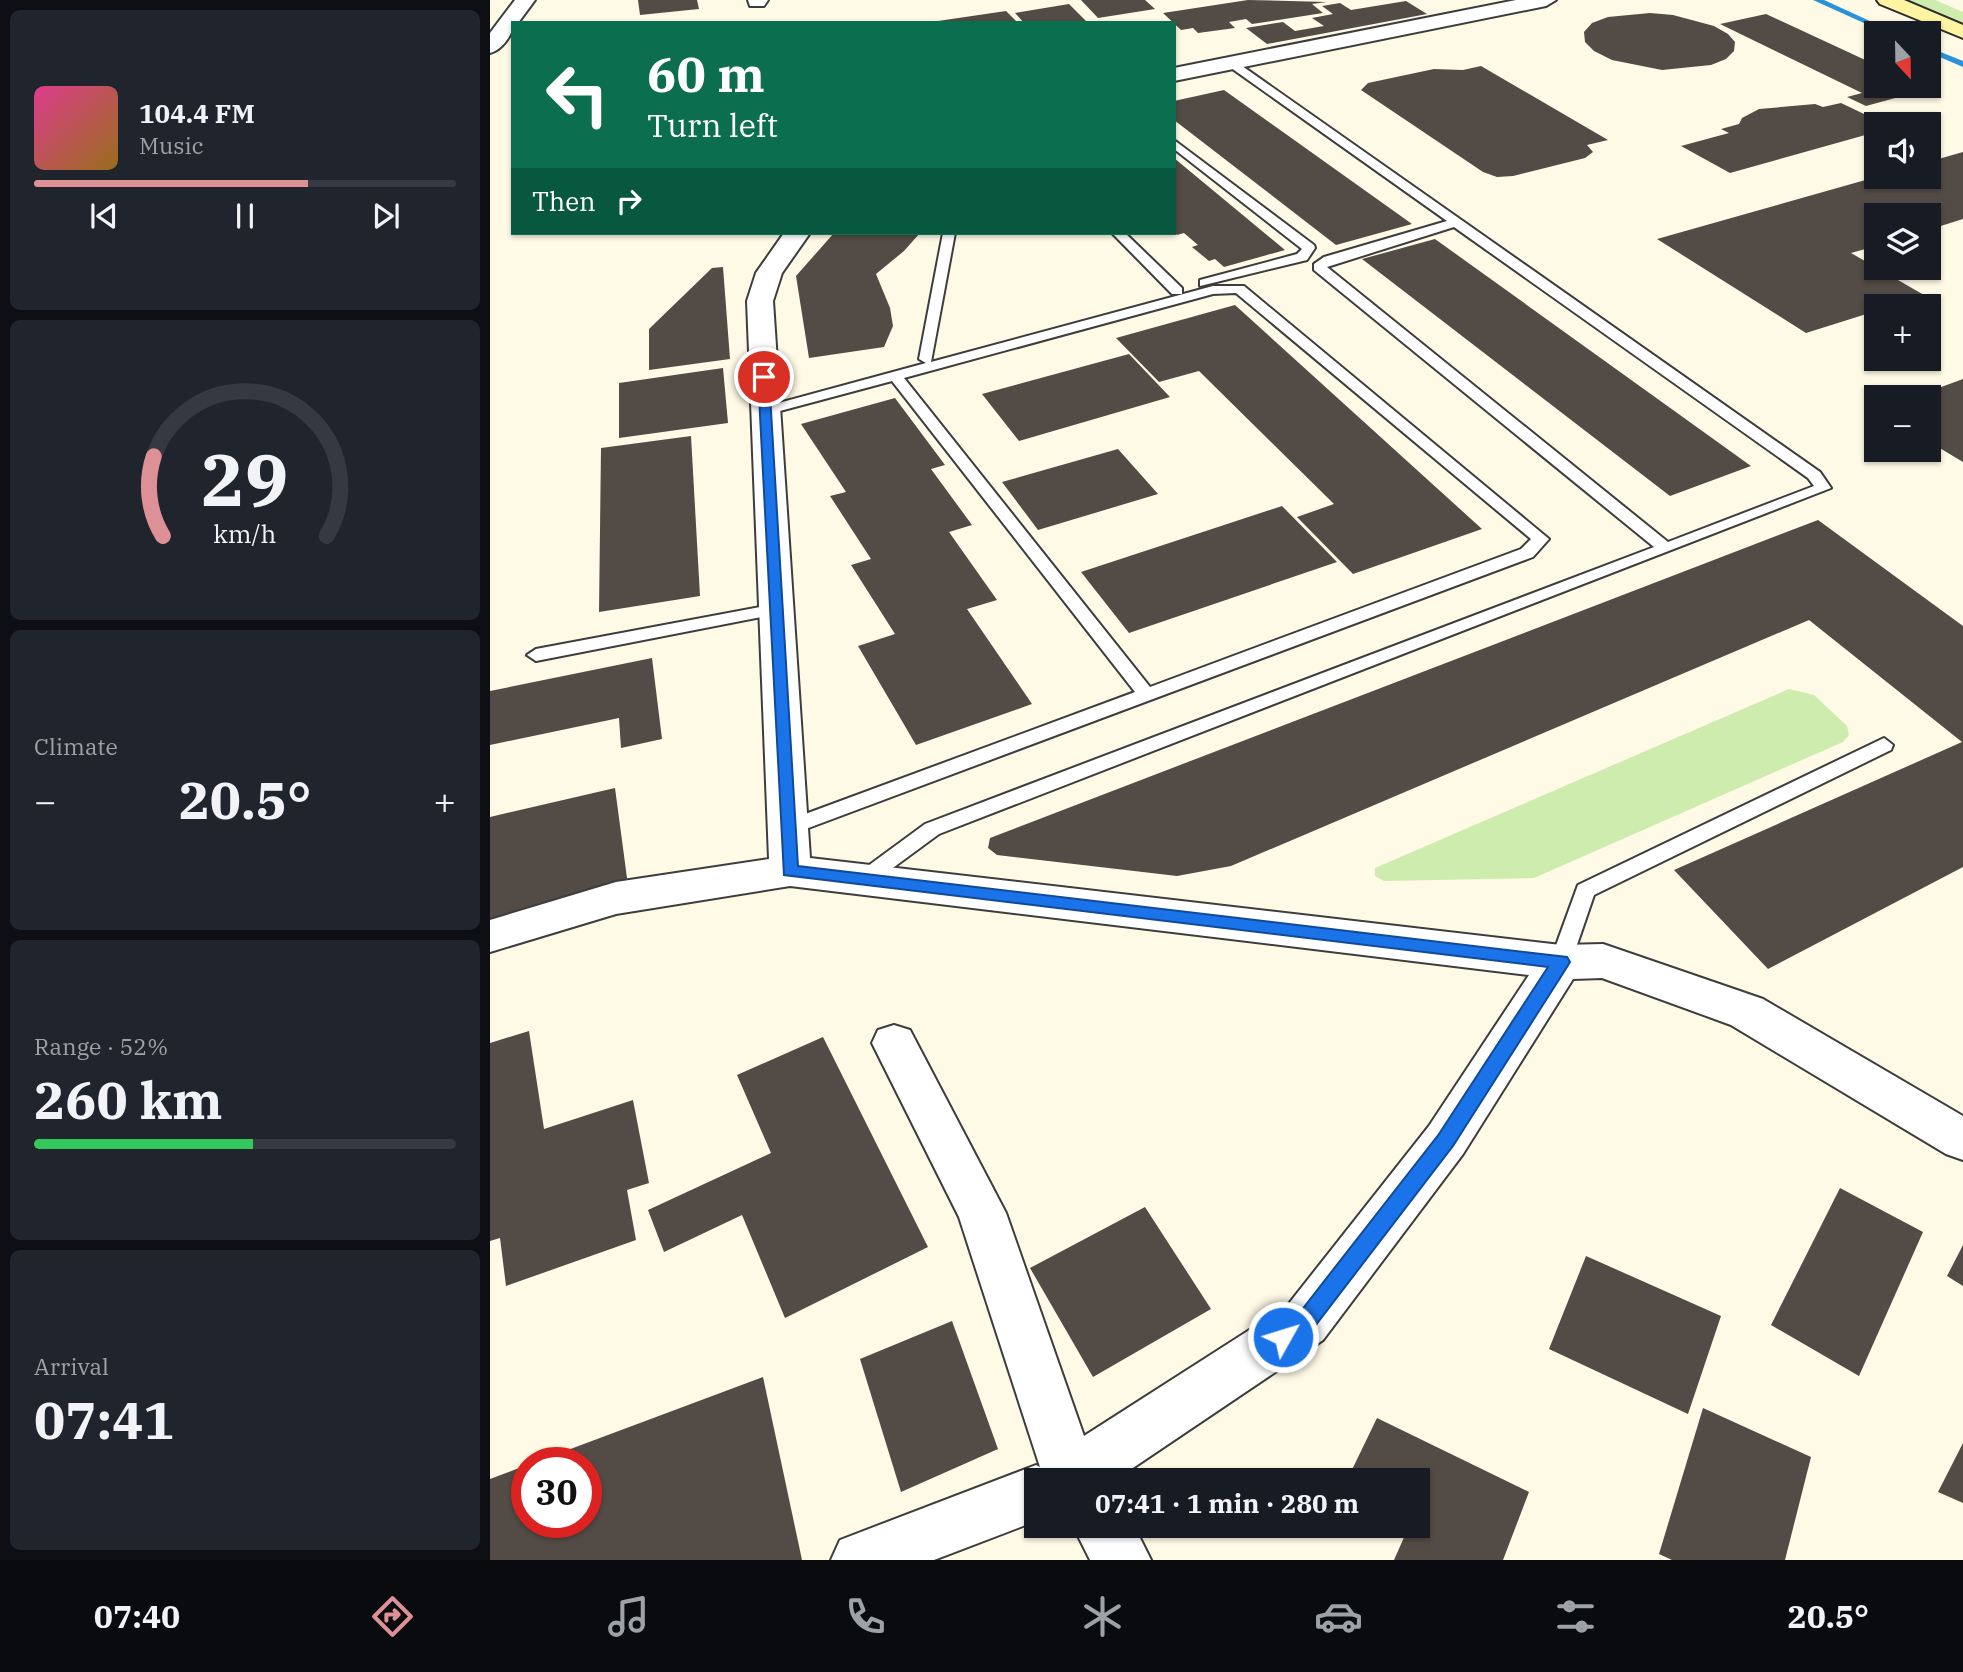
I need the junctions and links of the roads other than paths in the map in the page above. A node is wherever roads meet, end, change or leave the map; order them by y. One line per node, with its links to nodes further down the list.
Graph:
1 (525, 0): 5 (street)
2 (1545, 0): 6 (street)
3 (1887, 0): 4 (main road)
4 (1963, 32)
5 (490, 47)
6 (1231, 63): 7 (street); 9 (lane)
7 (1176, 75)
8 (1176, 145): 13 (lane)
9 (1457, 222): 17 (lane); 17 (lane)
10 (795, 235): 16 (street)
11 (949, 235): 14 (lane)
12 (1120, 235): 13 (lane)
13 (1177, 291): 14 (lane)
14 (926, 359): 16 (lane)
15 (895, 376): 16 (lane); 20 (lane); 20 (lane)
16 (765, 407): 18 (street)
17 (1664, 547): 24 (lane)
18 (776, 609): 19 (lane); 22 (street)
19 (536, 655)
20 (1147, 695): 22 (lane)
21 (1884, 745): 26 (lane)
22 (788, 828): 23 (street)
23 (790, 871): 24 (street); 25 (street)
24 (863, 879): 26 (street)
25 (490, 936)
26 (1561, 962): 28 (street); 30 (street)
27 (894, 1043): 29 (street)
28 (1963, 1140)
29 (1057, 1468)
30 (1084, 1468)
31 (1024, 1497): 33 (street)
32 (1108, 1538): 34 (street)
33 (860, 1560)
34 (1122, 1560)

